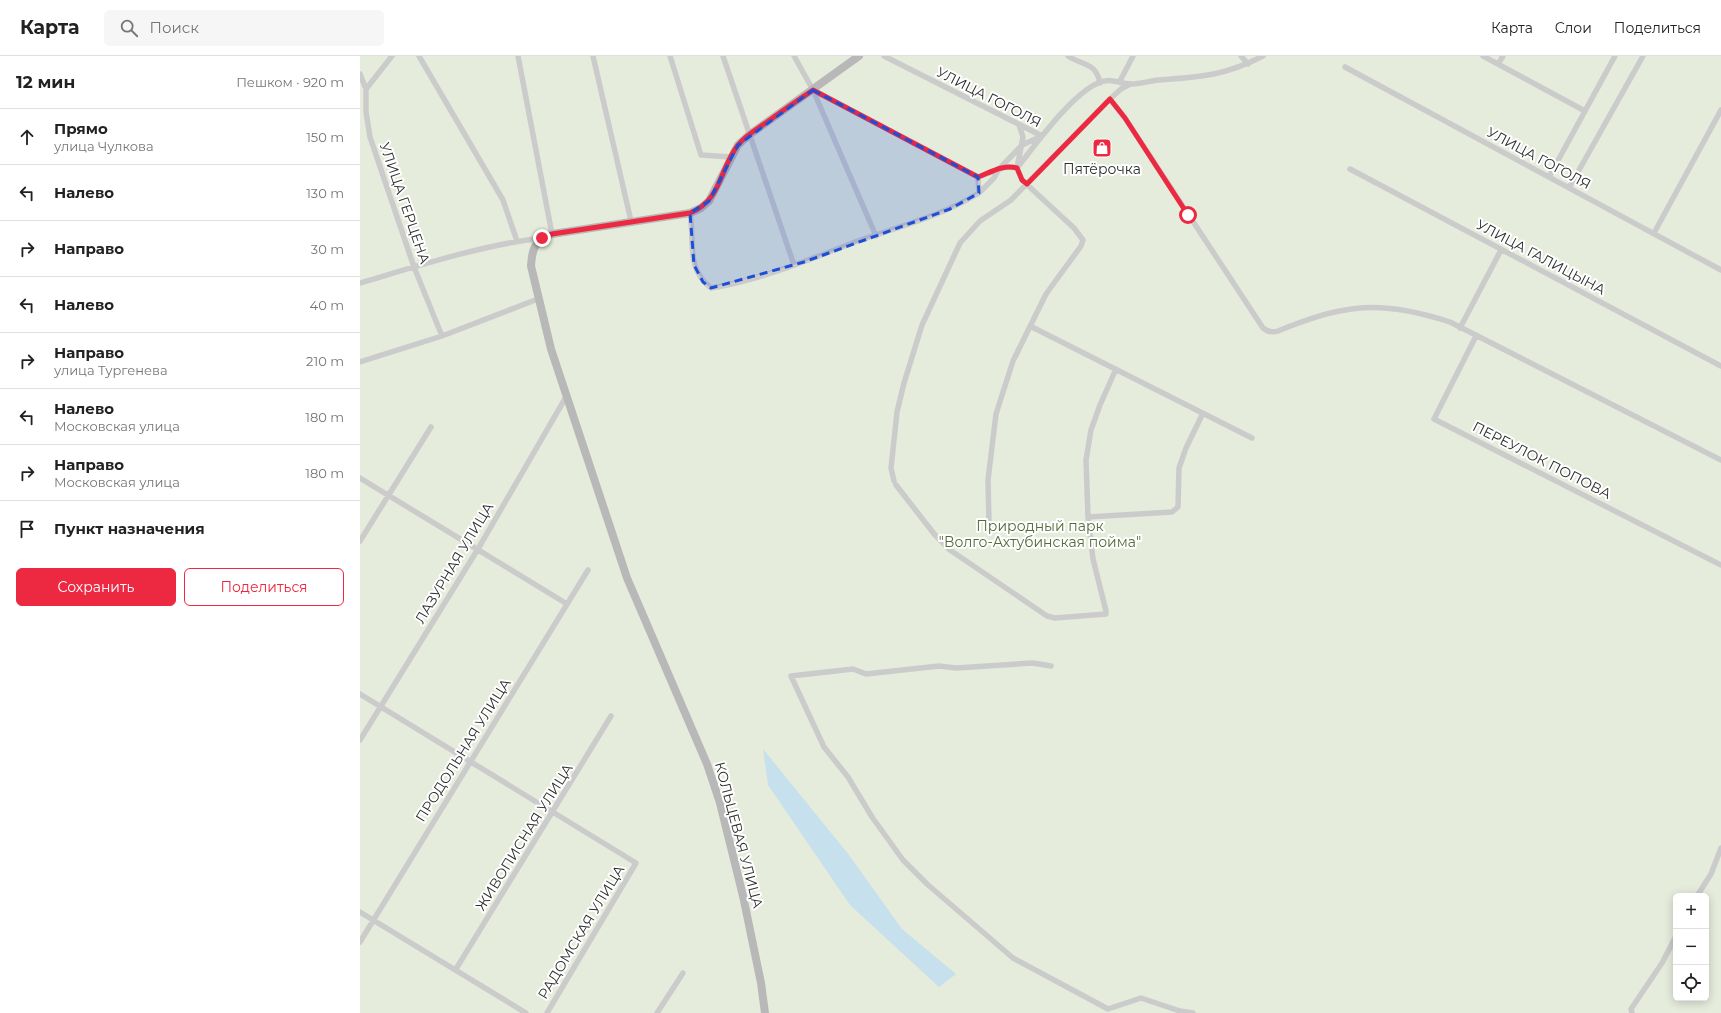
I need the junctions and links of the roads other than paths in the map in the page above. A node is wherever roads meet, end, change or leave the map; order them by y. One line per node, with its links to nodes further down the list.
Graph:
1 (392, 56): 25 (street)
2 (419, 56): 51 (street)
3 (518, 56): 48 (street)
4 (593, 56): 46 (street)
5 (670, 56): 36 (street)
6 (723, 56): 33 (street)
7 (794, 56): 26 (street)
8 (859, 56): 26 (street)
9 (884, 56): 32 (street, УЛИЦА ГОГОЛЯ)
10 (1068, 56): 23 (street)
11 (1133, 56): 22 (street)
12 (1241, 56): 18 (street)
13 (1263, 56): 18 (street)
14 (1483, 56): 19 (street)
15 (1503, 56): 19 (street)
16 (1615, 56): 29 (street)
17 (1643, 56): 43 (street)
18 (1248, 64): 24 (street)
19 (1498, 64): 29 (street)
20 (1345, 67): 41 (street, УЛИЦА ГОГОЛЯ)
21 (360, 74): 25 (street, УЛИЦА ГЕРЦЕНА)
22 (1120, 81): 23 (street); 24 (street)
23 (1100, 83): 34 (street)
24 (1130, 84): 27 (street)
25 (366, 88): 30 (street, УЛИЦА ГЕРЦЕНА)
26 (813, 90): 33 (street); 40 (street); 49 (street)
27 (1110, 99): 42 (street); 59 (street)
28 (1721, 110): 47 (street)
29 (1585, 111): 41 (street)
30 (366, 112): 31 (street); 54 (street, УЛИЦА ГЕРЦЕНА)
31 (360, 115)
32 (1019, 125): 34 (street, УЛИЦА ГОГОЛЯ); 35 (street)
33 (749, 135): 36 (street); 53 (street)
34 (1042, 136): 35 (street); 37 (street)
35 (1022, 145): 37 (street); 38 (street)
36 (731, 157): 45 (street)
37 (1017, 168): 38 (street); 42 (street)
38 (999, 169): 40 (street); 44 (street)
39 (1350, 169): 52 (street, УЛИЦА ГАЛИЦЫНА)
40 (978, 177): 44 (street)
41 (1549, 177): 43 (street, УЛИЦА ГОГОЛЯ)
42 (1027, 184): 58 (street); 72 (street)
43 (1569, 188): 47 (street, УЛИЦА ГОГОЛЯ)
44 (979, 193): 49 (street)
45 (690, 213): 46 (street); 53 (street)
46 (631, 221): 48 (street)
47 (1654, 233): 55 (street, УЛИЦА ГОГОЛЯ)
48 (552, 234): 50 (street)
49 (876, 236): 53 (street)
50 (542, 238): 51 (street); 57 (street, КОЛЬЦЕВАЯ УЛИЦА)
51 (518, 241): 54 (street)
52 (1501, 250): 59 (street); 63 (street, УЛИЦА ГАЛИЦЫНА)
53 (794, 265)
54 (414, 267): 56 (street); 60 (street, УЛИЦА ГЕРЦЕНА)
55 (1721, 270)
56 (360, 283)
57 (538, 299): 60 (street); 65 (street, КОЛЬЦЕВАЯ УЛИЦА)
58 (1030, 326): 64 (street); 73 (street)
59 (1460, 328): 61 (street)
60 (442, 336): 62 (street)
61 (1476, 336): 69 (street); 76 (street, ПЕРЕУЛОК ПОПОВА)
62 (360, 362)
63 (1721, 366)
64 (1116, 369): 66 (street); 72 (street)
65 (566, 397): 75 (street, ЛАЗУРНАЯ УЛИЦА); 97 (street, КОЛЬЦЕВАЯ УЛИЦА)
66 (1202, 413): 68 (street); 72 (street)
67 (432, 427): 71 (street)
68 (1252, 438)
69 (1721, 460)
70 (360, 478): 71 (street)
71 (388, 495): 74 (street); 75 (street)
72 (1088, 517)
73 (989, 522)
74 (360, 541)
75 (478, 549): 78 (street); 81 (street, ЛАЗУРНАЯ УЛИЦА)
76 (1721, 565)
77 (588, 570): 78 (street, ПРОДОЛЬНАЯ УЛИЦА)
78 (567, 604): 84 (street, ПРОДОЛЬНАЯ УЛИЦА)
79 (1051, 666): 98 (street)
80 (360, 694): 81 (street)
81 (381, 707): 83 (street, ЛАЗУРНАЯ УЛИЦА); 84 (street)
82 (611, 716): 85 (street, ЖИВОПИСНАЯ УЛИЦА)
83 (360, 740)
84 (470, 761): 85 (street); 89 (street, ПРОДОЛЬНАЯ УЛИЦА)
85 (553, 812): 92 (street, ЖИВОПИСНАЯ УЛИЦА); 95 (street, РАДОМСКАЯ УЛИЦА)
86 (1721, 848): 87 (street)
87 (1699, 893)
88 (360, 912): 89 (street)
89 (374, 920): 90 (street, ПРОДОЛЬНАЯ УЛИЦА); 92 (street)
90 (360, 942)
91 (1673, 942): 99 (street)
92 (456, 970): 94 (street)
93 (684, 973): 96 (street)
94 (526, 1013)
95 (547, 1013)
96 (657, 1013)
97 (765, 1013)
98 (1193, 1013)
99 (1632, 1013)

